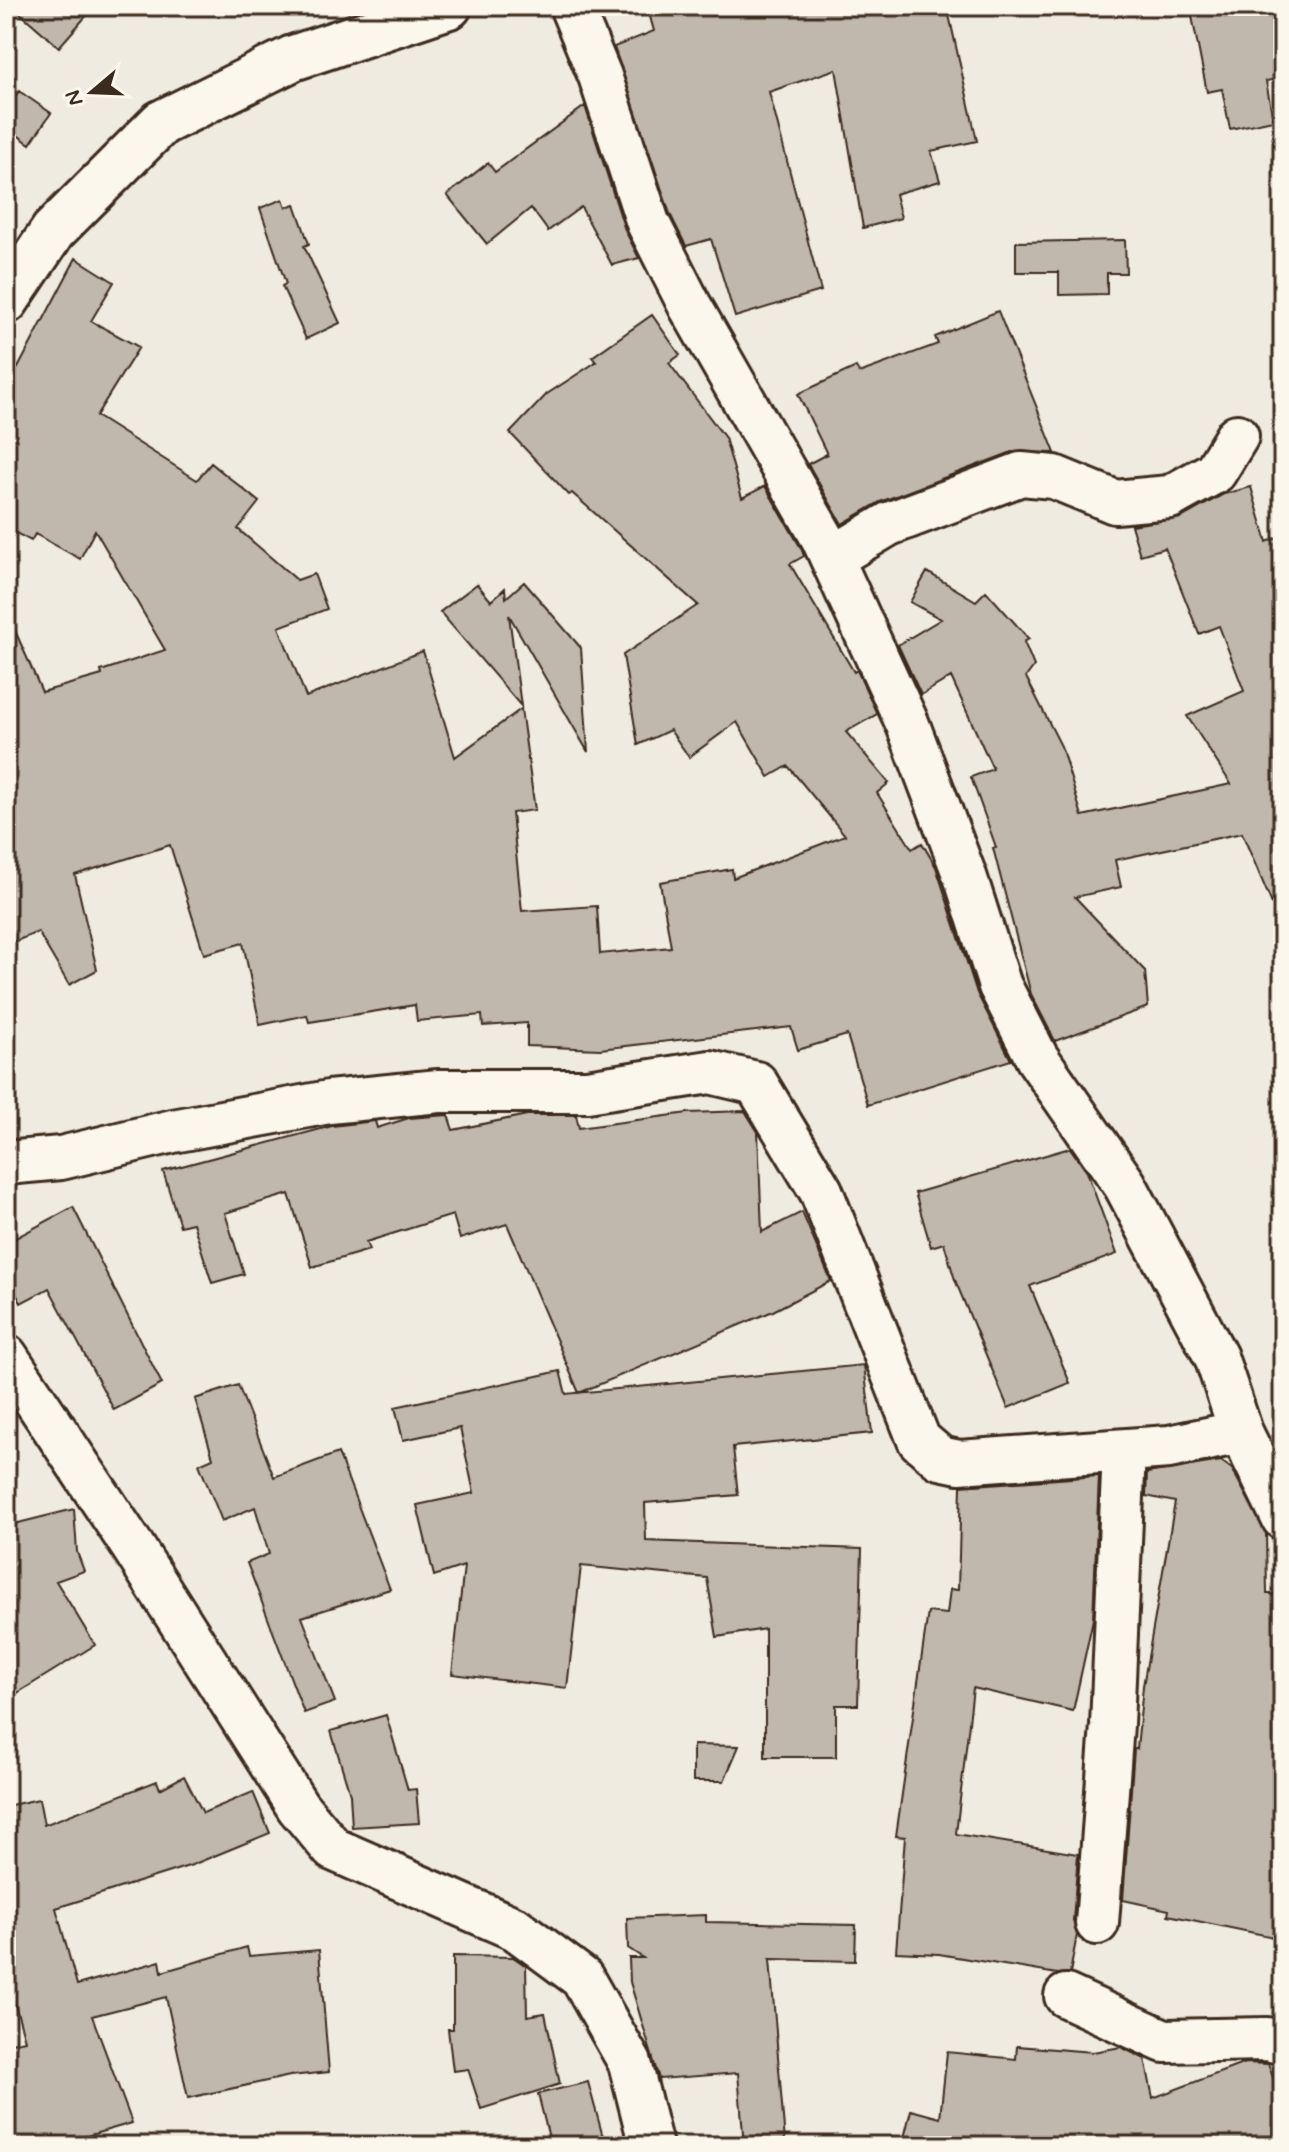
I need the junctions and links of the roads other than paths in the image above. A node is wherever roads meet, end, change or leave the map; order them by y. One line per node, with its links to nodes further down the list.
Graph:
1 (449, 6): 3 (street)
2 (571, 6): 5 (street)
3 (6, 301)
4 (1237, 436): 5 (street)
5 (832, 558): 8 (street)
6 (6, 1163): 9 (street)
7 (6, 1356): 14 (street)
8 (1241, 1432): 9 (street); 10 (street)
9 (1124, 1451): 11 (street)
10 (1283, 1518)
11 (1097, 1923)
12 (1066, 1996): 13 (street)
13 (1283, 2043)
14 (651, 2146)

